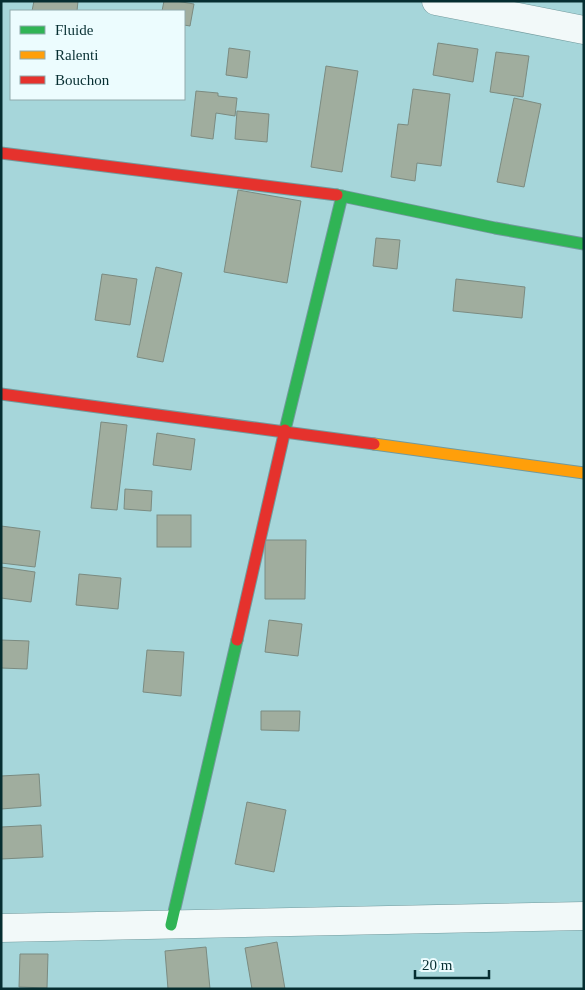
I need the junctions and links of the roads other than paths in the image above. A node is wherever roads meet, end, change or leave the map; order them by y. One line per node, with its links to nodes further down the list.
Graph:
1 (436, 1): 2 (street)
2 (584, 30)
3 (1, 152): 4 (street)
4 (342, 196): 5 (street); 7 (street)
5 (584, 244)
6 (1, 394): 7 (street)
7 (285, 431): 8 (street); 10 (street)
8 (584, 474)
9 (584, 916): 10 (street)
10 (171, 925): 11 (street)
11 (1, 928)

